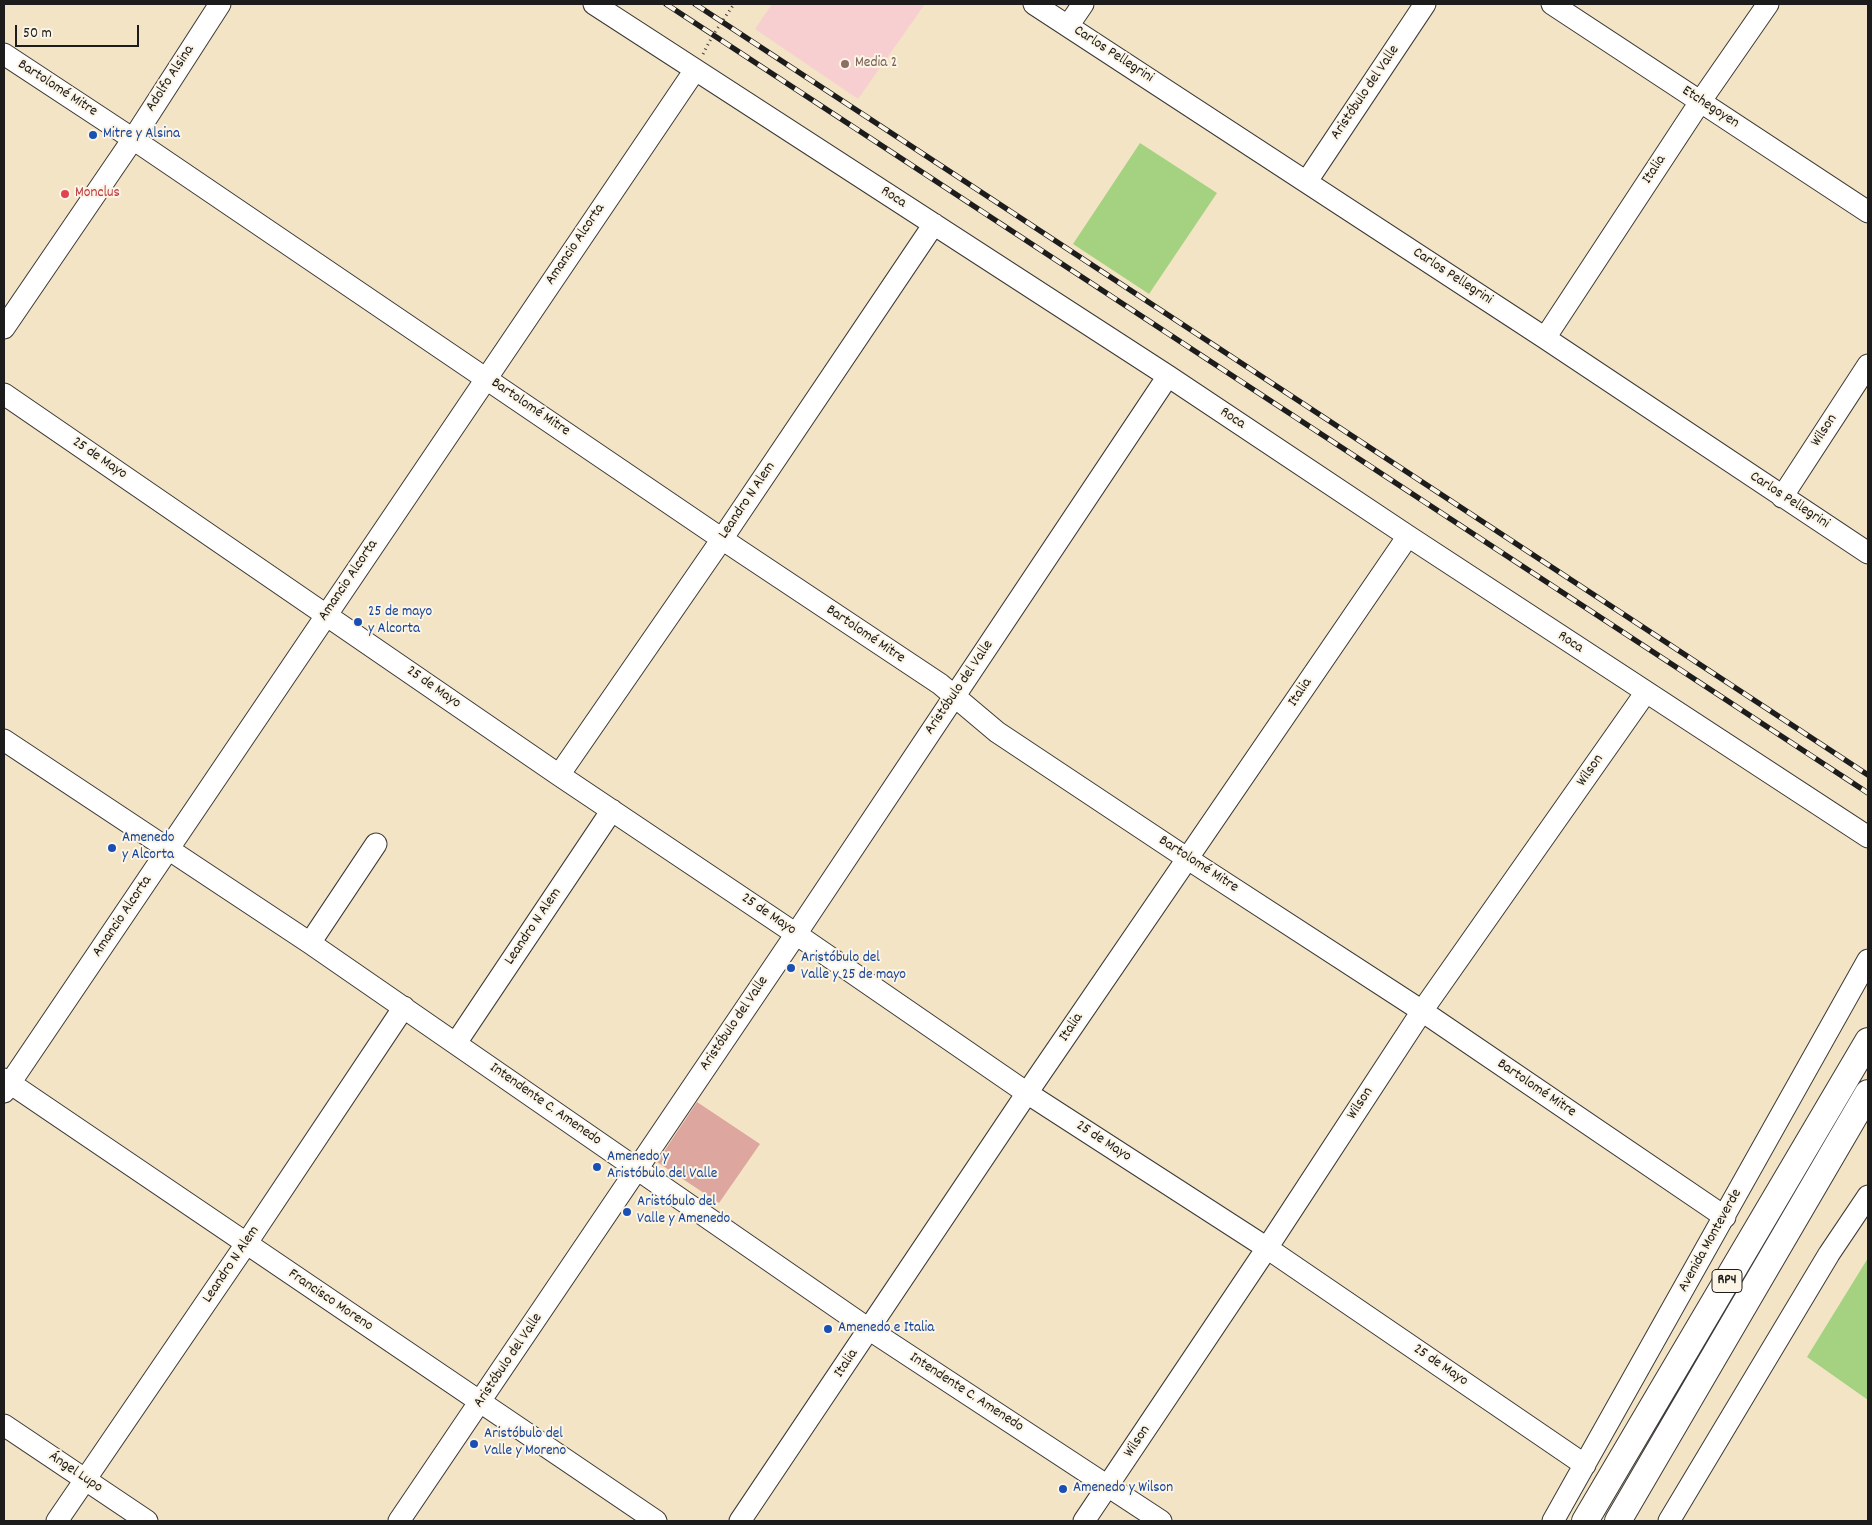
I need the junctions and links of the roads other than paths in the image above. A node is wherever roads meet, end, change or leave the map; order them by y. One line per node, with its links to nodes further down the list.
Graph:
1 (220, 4): 12 (street, Adolfo Alsina)
2 (594, 4): 10 (street, Roca)
3 (1034, 4): 8 (street, Carlos Pellegrini)
4 (1083, 4): 8 (street)
5 (1425, 4): 13 (street, Aristóbulo del Valle)
6 (1552, 4): 11 (street, Etchegoyen)
7 (1768, 4): 11 (street, Italia)
8 (1068, 26): 13 (street, Carlos Pellegrini)
9 (4, 54): 12 (street, Bartolomé Mitre)
10 (699, 63): 15 (street, Roca); 20 (street, Amancio Alcorta)
11 (1700, 102): 14 (street, Etchegoyen); 17 (street, Italia)
12 (133, 139): 16 (street, Adolfo Alsina); 20 (street, Bartolomé Mitre)
13 (1307, 181): 17 (street, Carlos Pellegrini)
14 (1868, 212)
15 (934, 224): 19 (street, Roca); 24 (street, Leandro N Alem)
16 (4, 328)
17 (1545, 338): 22 (street, Carlos Pellegrini)
18 (1868, 365): 22 (street, Wilson)
19 (1168, 376): 23 (street, Roca); 28 (street, Aristóbulo del Valle)
20 (486, 378): 24 (street, Bartolomé Mitre); 26 (street, Amancio Alcorta)
21 (4, 394): 26 (street, 25 de Mayo)
22 (1782, 497): 25 (street, Carlos Pellegrini)
23 (1408, 536): 27 (street, Roca); 35 (street, Italia)
24 (722, 540): 28 (street, Bartolomé Mitre); 30 (street, Leandro N Alem)
25 (1868, 553)
26 (327, 614): 30 (street, 25 de Mayo); 34 (street, Amancio Alcorta)
27 (1646, 692): 32 (street, Roca); 40 (street, Wilson)
28 (955, 697): 35 (street, Bartolomé Mitre); 36 (street, Aristóbulo del Valle)
29 (4, 740): 34 (street, Intendente C. Amenedo)
30 (559, 775): 31 (street, 25 de Mayo)
31 (612, 810): 36 (street, 25 de Mayo); 42 (street, Leandro N Alem)
32 (1868, 837)
33 (376, 844): 37 (street)
34 (169, 850): 37 (street, Intendente C. Amenedo); 43 (street, Amancio Alcorta)
35 (1188, 860): 40 (street, Bartolomé Mitre); 44 (street, Italia)
36 (796, 934): 44 (street, 25 de Mayo); 46 (street, Aristóbulo del Valle)
37 (310, 943): 39 (street, Intendente C. Amenedo)
38 (1868, 960): 48 (street, Avenida Monteverde)
39 (404, 1007): 42 (street, Intendente C. Amenedo); 49 (street, Leandro N Alem)
40 (1422, 1011): 48 (street, Bartolomé Mitre); 50 (street, Wilson)
41 (1868, 1041): 65 (main road, RP4)
42 (456, 1043): 46 (street, Intendente C. Amenedo)
43 (6, 1085): 49 (street, Francisco Moreno)
44 (1028, 1093): 50 (street, 25 de Mayo); 51 (street, Italia)
45 (1868, 1093): 66 (main road, RP4)
46 (637, 1169): 51 (street, Intendente C. Amenedo); 52 (street, Aristóbulo del Valle)
47 (1868, 1196): 67 (street)
48 (1725, 1218): 54 (street, Avenida Monteverde)
49 (246, 1244): 52 (street, Francisco Moreno); 55 (street, Leandro N Alem)
50 (1267, 1248): 54 (street, 25 de Mayo); 56 (street, Wilson)
51 (870, 1330): 56 (street, Intendente C. Amenedo); 61 (street, Italia)
52 (481, 1402): 59 (street, Aristóbulo del Valle); 60 (street, Francisco Moreno)
53 (4, 1425): 55 (street, Ángel Lupo)
54 (1585, 1465): 64 (street, Avenida Monteverde)
55 (84, 1480): 57 (street, Leandro N Alem); 58 (street, Ángel Lupo)
56 (1108, 1486): 62 (street, Wilson); 63 (street, Intendente C. Amenedo)
57 (57, 1521)
58 (147, 1521)
59 (399, 1521)
60 (656, 1521)
61 (740, 1521)
62 (1084, 1521)
63 (1160, 1521)
64 (1554, 1521)
65 (1586, 1521)
66 (1618, 1521)
67 (1669, 1521)

